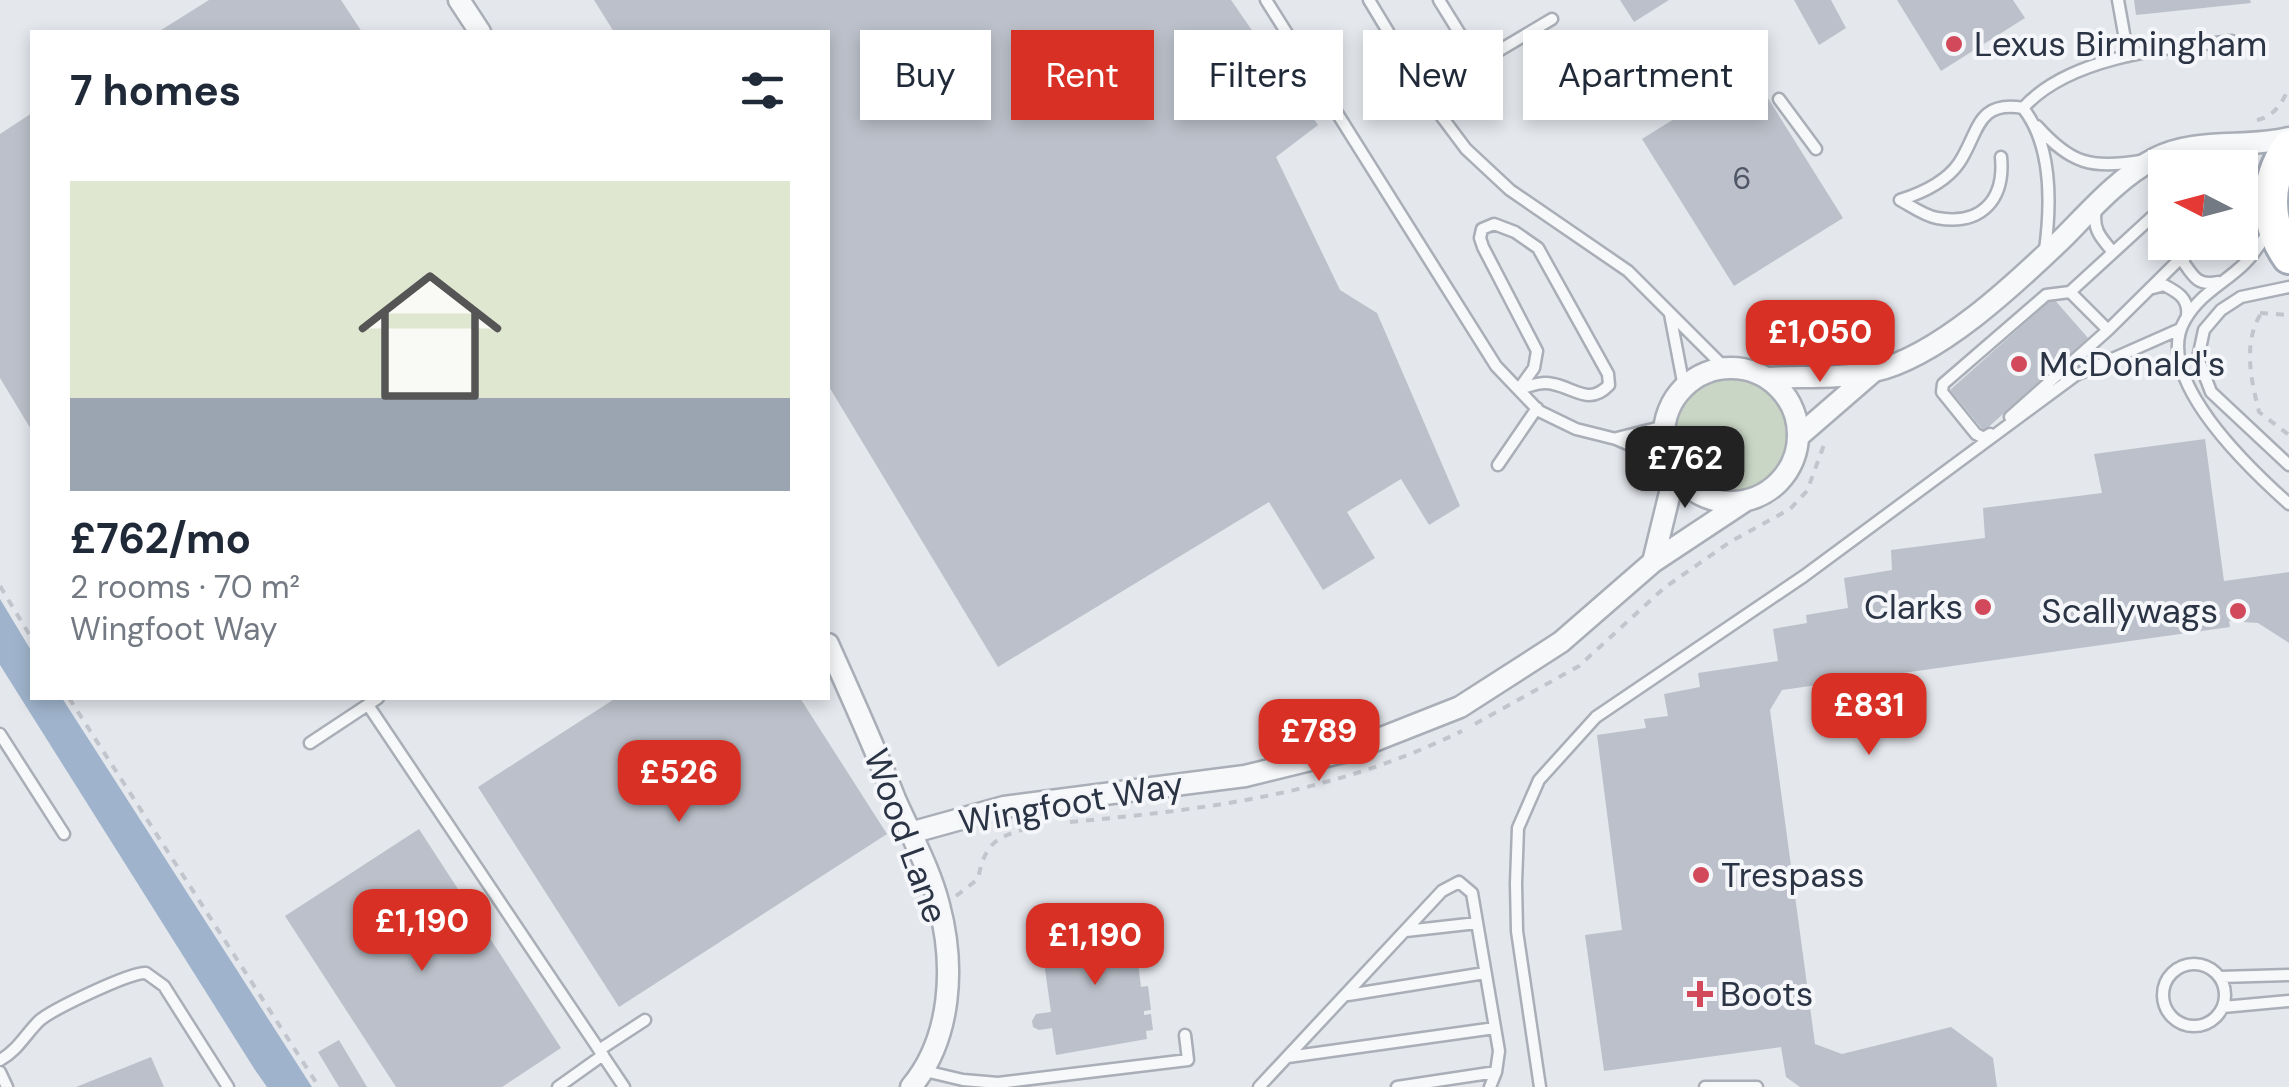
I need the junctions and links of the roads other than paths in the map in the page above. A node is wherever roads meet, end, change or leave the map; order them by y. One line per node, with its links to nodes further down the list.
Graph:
1 (459, 0): 7 (street)
2 (1266, 0): 43 (lane)
3 (1368, 0): 35 (lane)
4 (1439, 0): 6 (lane)
5 (2118, 0): 9 (lane)
6 (1552, 19)
7 (479, 30)
8 (2232, 41): 9 (lane)
9 (2128, 56): 11 (lane)
10 (1779, 99): 16 (lane)
11 (2022, 108): 12 (lane); 19 (lane)
12 (2033, 121): 20 (lane); 27 (lane)
13 (2289, 138): 14 (street)
14 (2194, 147): 17 (street); 18 (street)
15 (2289, 147): 25 (main road)
16 (1816, 148)
17 (2184, 150)
18 (2200, 150)
19 (2001, 157)
20 (2148, 160)
21 (2148, 164): 23 (street)
22 (2258, 194): 25 (street)
23 (2098, 204): 26 (lane); 27 (street)
24 (2148, 220): 26 (lane)
25 (2272, 220): 28 (main road); 31 (lane)
26 (2113, 252): 34 (lane)
27 (2044, 256): 40 (street)
28 (2289, 256)
29 (2179, 260): 32 (lane)
30 (2184, 260): 31 (lane)
31 (2218, 282): 36 (lane)
32 (2150, 288): 36 (lane); 38 (lane)
33 (2289, 288): 49 (lane)
34 (2070, 292): 38 (lane); 38 (lane)
35 (1669, 312): 39 (lane); 42 (lane)
36 (2187, 316): 37 (lane)
37 (2180, 328): 52 (lane); 85 (lane)
38 (2108, 330)
39 (1725, 368): 41 (street); 42 (street)
40 (1874, 372): 41 (street); 46 (street)
41 (1767, 378): 46 (street)
42 (1684, 387): 45 (street)
43 (1519, 389): 43 (lane); 44 (lane)
44 (1537, 408): 47 (lane); 48 (lane)
45 (1665, 426): 47 (lane); 50 (street)
46 (1799, 436): 51 (street)
47 (1616, 438): 50 (lane)
48 (1498, 464)
49 (2289, 466)
50 (1672, 467): 51 (street); 53 (street)
51 (1745, 501): 53 (street, Wingfoot Way)
52 (2289, 504)
53 (1653, 562): 60 (street, Wingfoot Way)
54 (830, 649): 60 (street, Wood Lane)
55 (375, 700): 56 (lane)
56 (368, 704): 58 (lane); 72 (lane)
57 (0, 734): 59 (lane)
58 (310, 743)
59 (64, 834)
60 (910, 834): 77 (street, Wood Lane)
61 (1478, 923): 62 (lane); 62 (lane); 63 (lane)
62 (1406, 930): 66 (lane)
63 (1486, 973): 66 (lane); 70 (lane)
64 (2289, 974): 65 (lane)
65 (2220, 977): 68 (lane); 68 (lane)
66 (1346, 996): 73 (lane)
67 (2289, 1001): 68 (lane)
68 (2223, 1007)
69 (645, 1020): 72 (lane)
70 (1495, 1028): 73 (lane); 76 (lane)
71 (1185, 1034): 77 (lane)
72 (601, 1053): 80 (lane); 81 (lane)
73 (1287, 1058): 82 (lane)
74 (0, 1060): 79 (lane)
75 (0, 1072): 78 (lane)
76 (1496, 1072): 83 (lane); 84 (lane)
77 (918, 1079)
78 (7, 1087)
79 (228, 1087)
80 (558, 1087)
81 (624, 1087)
82 (1259, 1087)
83 (1397, 1087)
84 (1490, 1087)
85 (1540, 1087)
86 (1706, 1087): 87 (lane)
87 (1756, 1087)

